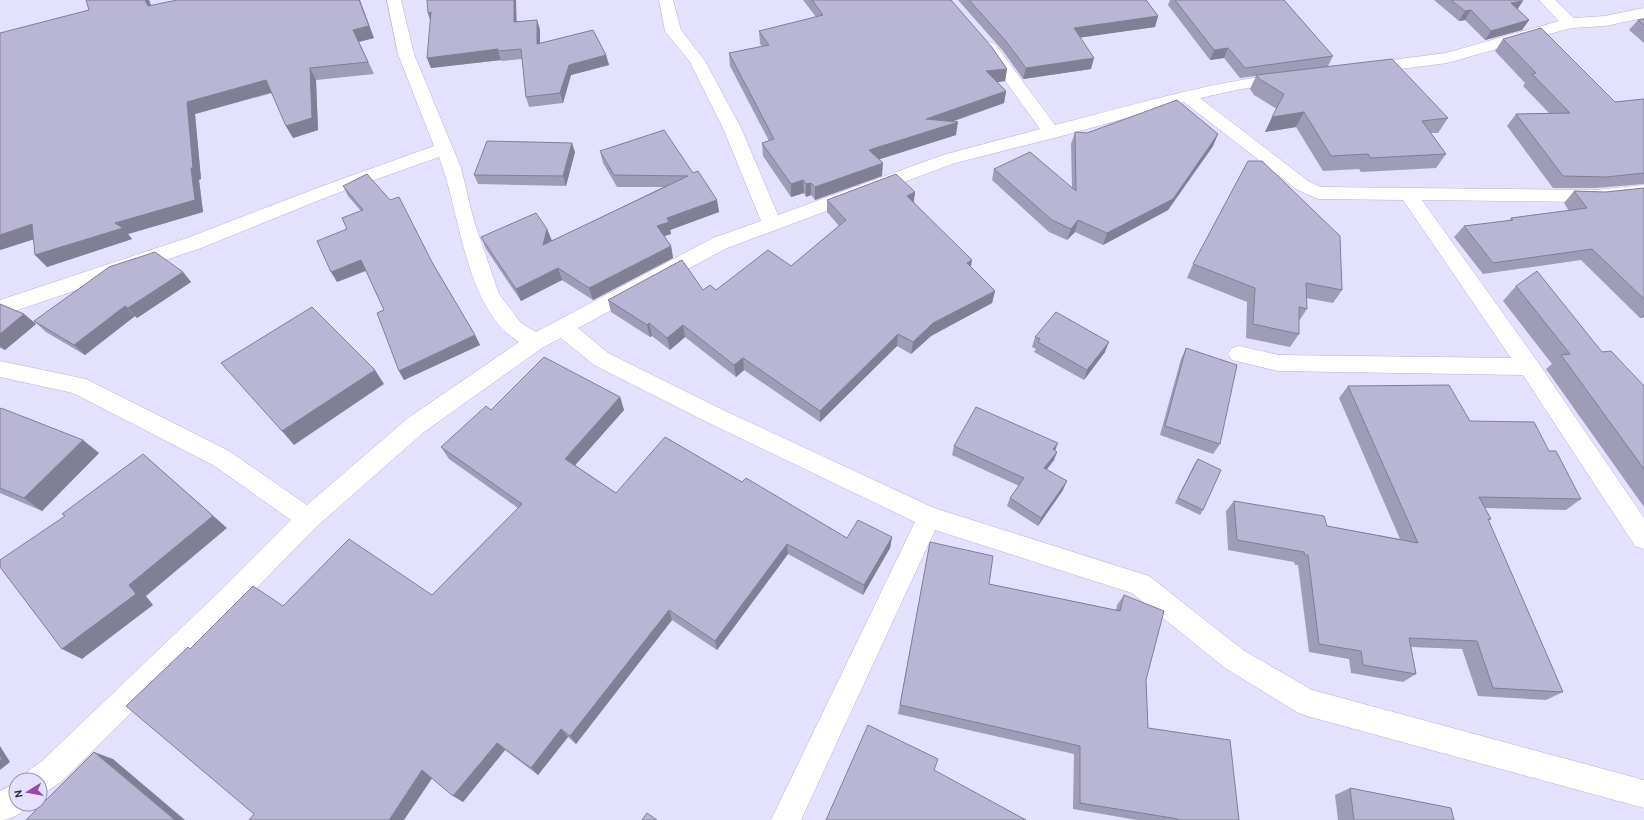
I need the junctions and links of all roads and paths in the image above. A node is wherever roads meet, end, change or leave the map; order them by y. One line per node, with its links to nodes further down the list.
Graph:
1 (394, 0): 11 (street)
2 (666, 0): 14 (street)
3 (1546, 0): 5 (street)
4 (1644, 13): 5 (street)
5 (1570, 23): 7 (street)
6 (981, 38): 10 (street)
7 (1351, 70)
8 (1296, 77): 9 (street)
9 (1188, 96): 10 (street); 13 (street)
10 (1052, 133): 14 (street)
11 (443, 149): 15 (street); 17 (street)
12 (1644, 191): 13 (street)
13 (1408, 194): 19 (street)
14 (772, 224): 16 (street)
15 (0, 308)
16 (562, 327): 17 (street); 21 (street)
17 (535, 342): 22 (street)
18 (1239, 354): 19 (street)
19 (1528, 367): 23 (street)
20 (0, 369): 22 (street)
21 (929, 517): 25 (street); 26 (street)
22 (308, 519): 24 (street)
23 (1644, 538)
24 (48, 774)
25 (1644, 794)
26 (786, 820)

